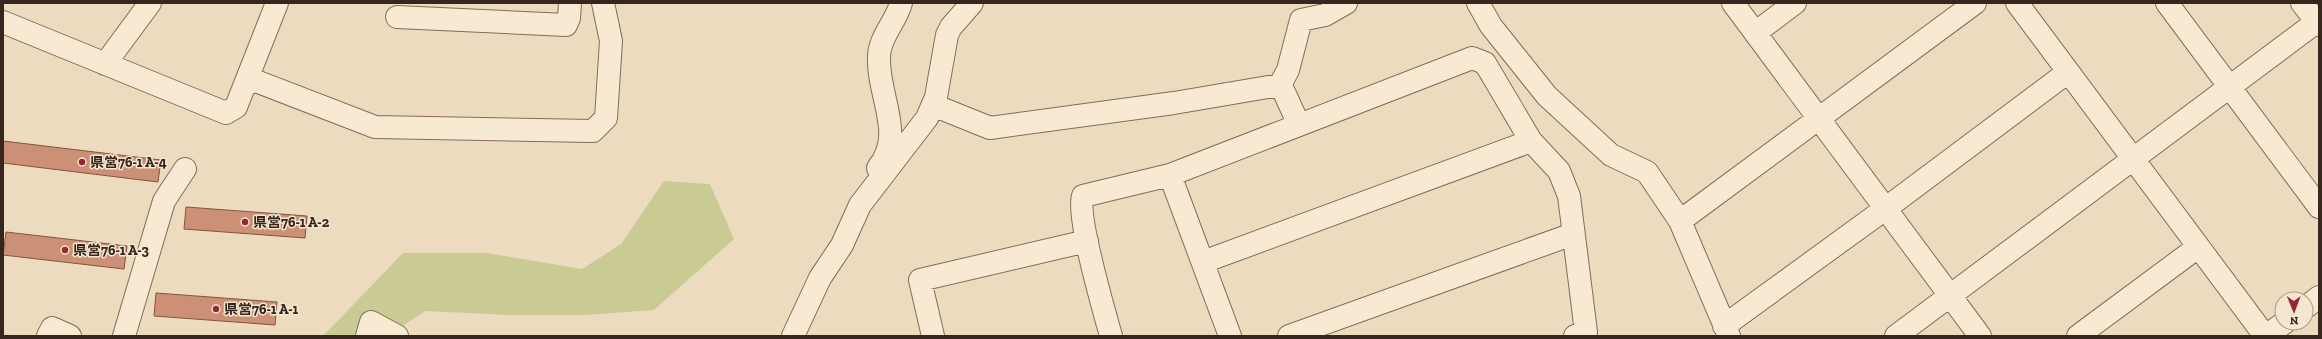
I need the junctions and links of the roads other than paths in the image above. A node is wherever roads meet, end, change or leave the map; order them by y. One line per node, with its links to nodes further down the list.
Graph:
1 (150, 3): 19 (street)
2 (276, 3): 21 (street)
3 (570, 3): 15 (street)
4 (603, 3): 21 (street)
5 (901, 3): 33 (street)
6 (972, 3): 24 (street)
7 (1346, 3): 22 (street)
8 (1478, 3): 34 (street)
9 (1733, 3): 18 (street)
10 (1796, 3): 18 (street)
11 (1975, 3): 25 (street)
12 (2017, 3): 20 (street)
13 (2167, 3): 23 (street)
14 (2302, 3): 17 (street)
15 (397, 17)
16 (3, 22): 19 (street)
17 (2318, 23): 23 (street)
18 (1755, 33): 25 (street)
19 (105, 64): 21 (street)
20 (2068, 72): 28 (street); 32 (street)
21 (248, 78)
22 (1279, 87): 24 (street); 26 (street)
23 (2230, 87): 28 (street); 31 (street)
24 (932, 105): 33 (street)
25 (1819, 118): 32 (street); 34 (street)
26 (1299, 125): 27 (street); 30 (street)
27 (1531, 141): 35 (street); 38 (street)
28 (2133, 159): 37 (street); 39 (street)
29 (185, 169): 44 (street)
30 (1170, 175): 36 (street); 38 (street)
31 (2319, 207)
32 (1885, 209): 39 (street); 40 (street)
33 (854, 214): 47 (street)
34 (1680, 221): 40 (street)
35 (1573, 234): 41 (street); 51 (street)
36 (1087, 241): 48 (street); 49 (street)
37 (2198, 247): 54 (street); 55 (street)
38 (1203, 262): 50 (street)
39 (1950, 296): 52 (street); 53 (street)
40 (1726, 331)
41 (1296, 335)
42 (48, 336): 43 (street)
43 (70, 336)
44 (124, 336)
45 (367, 336): 46 (street)
46 (397, 336)
47 (793, 336)
48 (933, 336)
49 (1111, 336)
50 (1230, 336)
51 (1575, 336)
52 (1896, 336)
53 (1980, 336)
54 (2078, 336)
55 (2266, 336)

